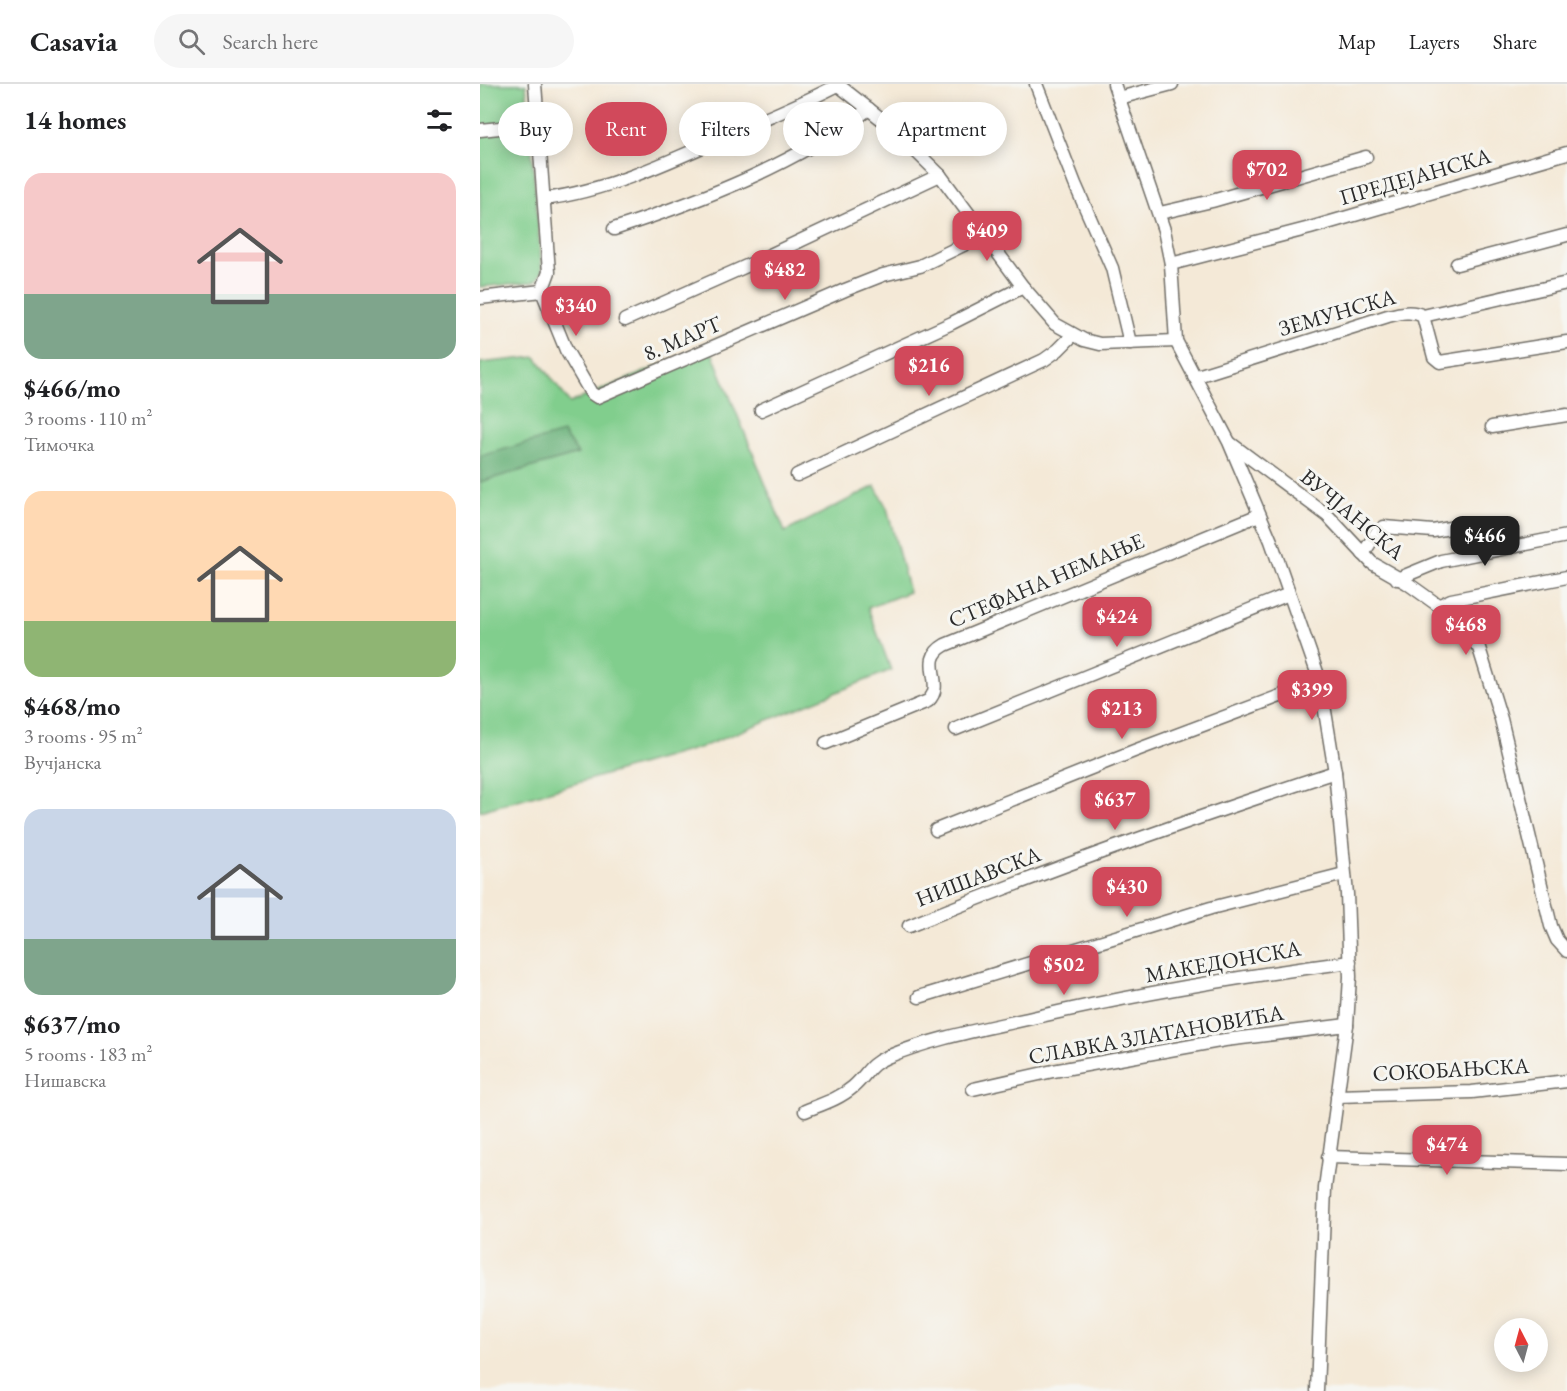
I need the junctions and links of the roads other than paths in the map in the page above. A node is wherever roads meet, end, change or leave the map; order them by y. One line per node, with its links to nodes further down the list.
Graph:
1 (535, 84): 7 (street)
2 (838, 84): 8 (street); 15 (street)
3 (1036, 84): 31 (street)
4 (1114, 84): 6 (street)
5 (1172, 84): 6 (street)
6 (1119, 98): 16 (street)
7 (536, 102)
8 (869, 109): 14 (street); 17 (street)
9 (498, 128): 10 (street)
10 (480, 130)
11 (1567, 153): 20 (street, ПРЕДЕЈАНСКА)
12 (541, 156): 15 (street)
13 (1366, 157): 16 (street)
14 (940, 175): 18 (street); 27 (street)
15 (544, 199): 24 (street)
16 (1160, 213): 20 (street)
17 (614, 229)
18 (984, 235): 23 (street); 24 (street, 8. МАРТ)
19 (1567, 235): 21 (street)
20 (1171, 264): 29 (street)
21 (1457, 264)
22 (1567, 283): 26 (street)
23 (1023, 287): 28 (street); 33 (street)
24 (542, 291): 25 (street)
25 (480, 298)
26 (1423, 316): 30 (street, ЗЕМУНСКА); 32 (street, ЗЕМУНСКА)
27 (625, 321)
28 (1073, 335): 31 (street); 37 (street)
29 (1176, 341): 31 (street); 32 (street)
30 (1567, 342)
31 (1130, 343)
32 (1194, 377): 36 (street)
33 (761, 410)
34 (1567, 415): 35 (street)
35 (1492, 428)
36 (1229, 442): 38 (street); 41 (street, ВУЧЈАНСКА)
37 (797, 476)
38 (1259, 514): 44 (street); 48 (street, СТЕФАНА НЕМАЊЕ)
39 (1461, 526): 41 (street)
40 (1567, 536): 43 (street)
41 (1363, 554): 43 (street, ВУЧЈАНСКА)
42 (1567, 577): 45 (street)
43 (1396, 579): 45 (street, ВУЧЈАНСКА)
44 (1289, 594): 46 (street); 47 (street)
45 (1440, 605): 53 (street, ВУЧЈАНСКА)
46 (1320, 681): 49 (street); 50 (street)
47 (956, 729)
48 (826, 743)
49 (1335, 772): 51 (street); 52 (street, НИШАВСКА)
50 (936, 830)
51 (1344, 874): 54 (street); 55 (street)
52 (909, 926)
53 (1567, 951)
54 (1350, 962): 56 (street); 60 (street, МАКЕДОНСКА)
55 (919, 997)
56 (1347, 1025): 58 (street, СЛАВКА ЗЛАТАНОВИЋА); 59 (street)
57 (1567, 1081): 59 (street, СОКОБАЊСКА)
58 (973, 1089)
59 (1337, 1096): 61 (street)
60 (805, 1111)
61 (1328, 1157): 62 (street); 63 (street)
62 (1567, 1164)
63 (1317, 1391)

